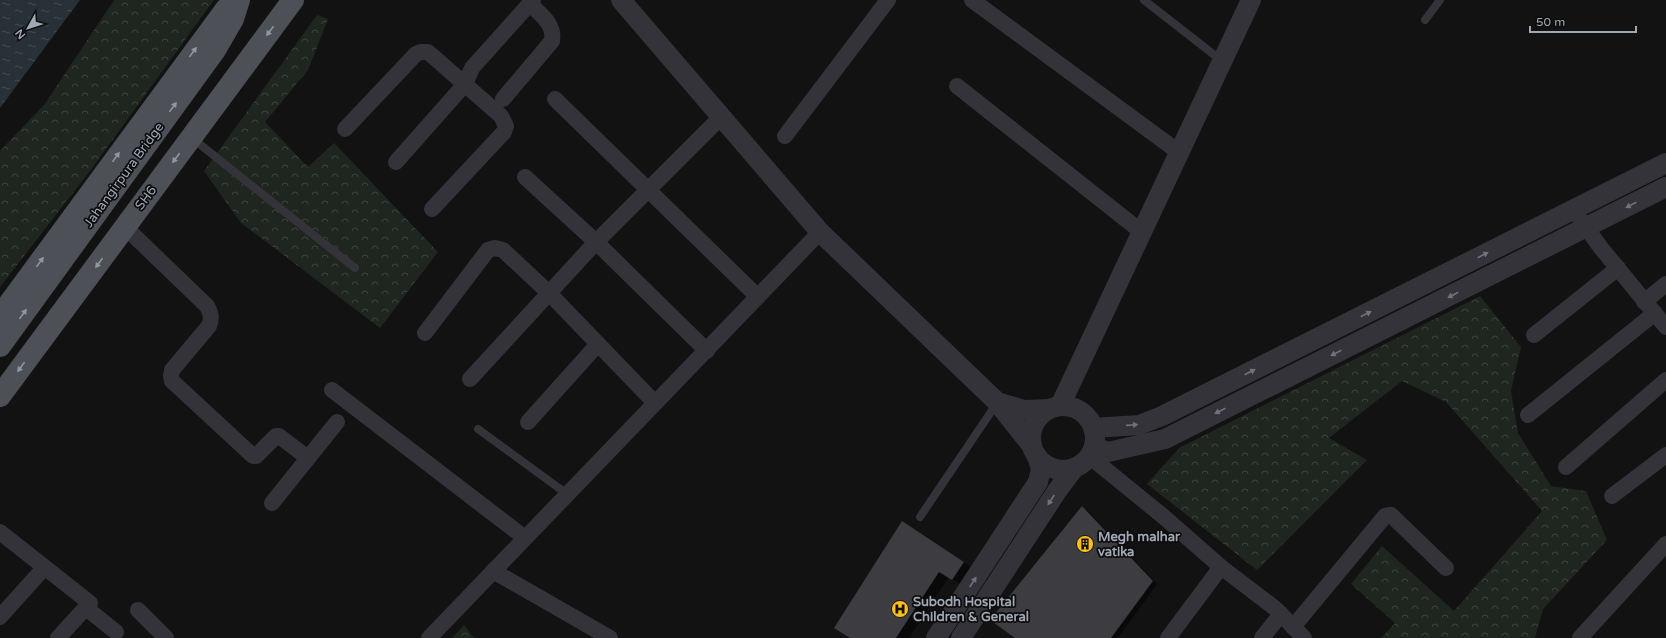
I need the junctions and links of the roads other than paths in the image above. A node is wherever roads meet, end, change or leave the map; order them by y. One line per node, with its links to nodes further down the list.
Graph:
1 (233, 0): 40 (main road, one-way to 1)
2 (239, 0): 45 (main road, Jahangirpura Bridge, one-way to 2)
3 (293, 0): 20 (main road, SH6, one-way to 20)
4 (621, 0): 17 (street)
5 (888, 0): 19 (street)
6 (972, 0): 21 (street)
7 (1144, 0): 12 (lane)
8 (1251, 0): 12 (street)
9 (1440, 0): 11 (lane)
10 (531, 2): 13 (street); 15 (street)
11 (1425, 20)
12 (1222, 62): 21 (street)
13 (465, 84): 18 (street); 22 (street); 28 (street)
14 (957, 86): 32 (street)
15 (503, 99)
16 (555, 99): 26 (street)
17 (721, 117): 26 (street); 31 (street)
18 (345, 129)
19 (785, 136)
20 (191, 138): 29 (main road, SH6, one-way to 29); 34 (lane)
21 (1180, 153): 32 (street)
22 (396, 162)
23 (1666, 163): 27 (street)
24 (525, 177): 33 (street)
25 (1666, 187): 30 (street, one-way to 30)
26 (648, 190): 33 (street); 38 (street)
27 (1574, 209): 30 (street); 58 (street, one-way to 27)
28 (432, 210)
29 (125, 227): 51 (main road, SH6, one-way to 51); 63 (street)
30 (1586, 228): 35 (street); 61 (street, one-way to 61)
31 (820, 232): 38 (street); 52 (street)
32 (1143, 233): 47 (street)
33 (596, 242): 37 (street); 46 (street)
34 (355, 268)
35 (1618, 268): 39 (street); 43 (street)
36 (1666, 284): 39 (street)
37 (550, 293): 42 (street); 44 (street); 48 (street)
38 (758, 297): 46 (street)
39 (1649, 307): 41 (street); 55 (street)
40 (0, 316)
41 (1666, 327)
42 (425, 333)
43 (1534, 335)
44 (598, 344): 53 (street); 57 (street)
45 (0, 346)
46 (707, 351): 53 (street)
47 (1080, 368): 54 (street); 58 (street)
48 (470, 379)
49 (1666, 380): 64 (street)
50 (332, 390): 71 (street)
51 (0, 396)
52 (997, 402): 54 (street); 60 (street); 69 (lane)
53 (655, 404): 66 (street)
54 (1055, 408): 58 (street); 60 (street)
55 (1528, 415)
56 (337, 422): 63 (street)
57 (528, 422)
58 (1091, 423): 61 (street)
59 (478, 429): 66 (lane)
60 (1035, 451): 65 (street); 87 (street, one-way to 60)
61 (1092, 452): 65 (street); 73 (street)
62 (1666, 455): 67 (street)
63 (308, 458): 68 (street)
64 (1566, 467)
65 (1074, 468): 88 (street, one-way to 88)
66 (567, 494): 71 (street)
67 (1612, 496)
68 (272, 503)
69 (920, 517)
70 (0, 532): 74 (street)
71 (525, 538): 76 (street)
72 (1666, 544): 91 (street)
73 (1221, 566): 79 (street); 89 (street)
74 (44, 568): 77 (street); 80 (street)
75 (1446, 568): 82 (street)
76 (493, 571): 85 (street); 86 (street)
77 (86, 608): 81 (street); 83 (street)
78 (138, 610): 84 (street)
79 (1281, 614): 82 (street); 90 (street)
80 (0, 617)
81 (116, 632)
82 (1299, 632)
83 (58, 638)
84 (166, 638)
85 (429, 638)
86 (610, 638)
87 (936, 638)
88 (961, 638)
89 (1168, 638)
90 (1262, 638)
91 (1580, 638)

